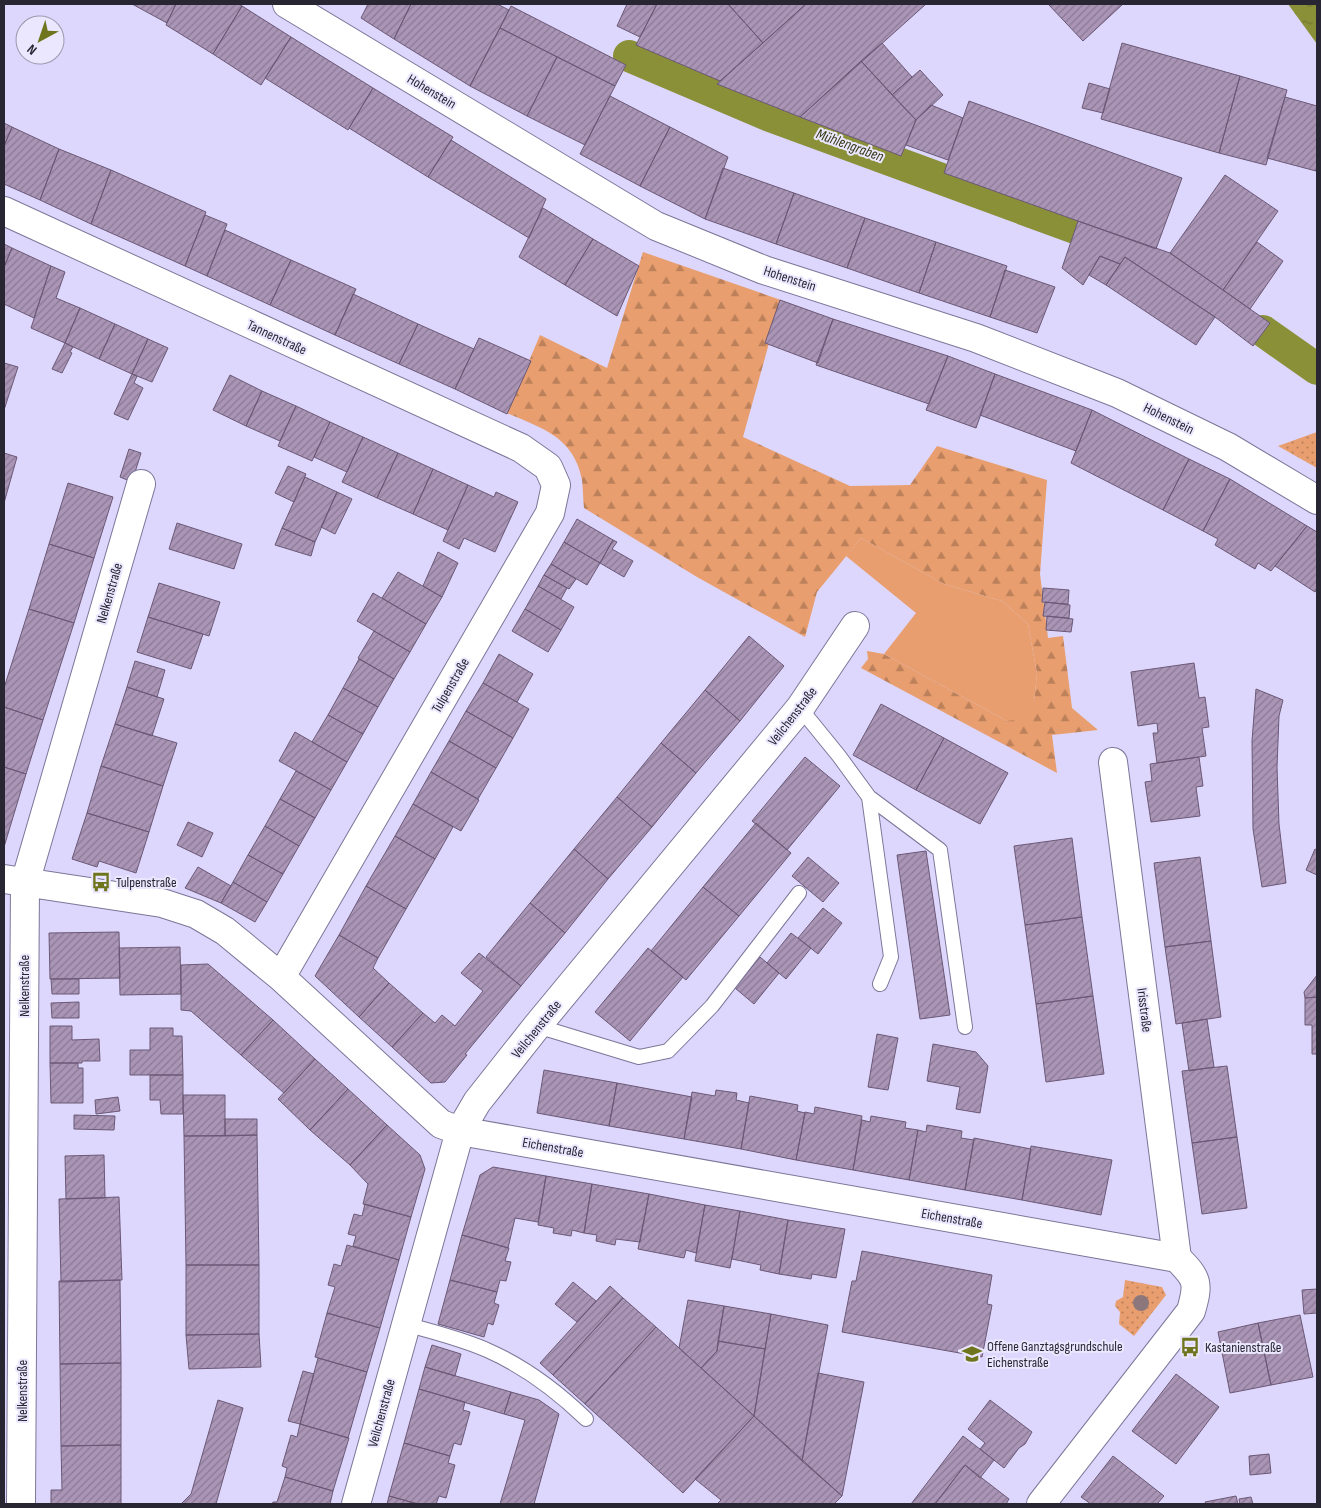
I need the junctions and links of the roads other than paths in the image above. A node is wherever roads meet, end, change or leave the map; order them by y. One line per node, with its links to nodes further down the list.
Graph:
1 (287, 4): 5 (street, Hohenstein)
2 (4, 211): 3 (street, Tannenstraße)
3 (548, 467): 12 (street, Tulpenstraße)
4 (141, 484): 10 (street, Nelkenstraße)
5 (1317, 500)
6 (855, 626): 7 (street, Veilchenstraße)
7 (800, 708): 9 (lane); 14 (street, Veilchenstraße)
8 (1113, 762): 17 (street, Irisstraße)
9 (869, 797): 13 (lane); 15 (lane)
10 (14, 881): 12 (street, Eichenstraße); 20 (street, Nelkenstraße)
11 (799, 894): 14 (lane)
12 (281, 977): 16 (street, Eichenstraße)
13 (880, 984)
14 (537, 1026): 16 (street, Veilchenstraße)
15 (965, 1027)
16 (460, 1131): 17 (street, Eichenstraße); 18 (street, Veilchenstraße)
17 (1177, 1258): 22 (street)
18 (405, 1324): 19 (lane); 21 (street, Veilchenstraße)
19 (586, 1419)
20 (21, 1504)
21 (356, 1504)
22 (1041, 1504)

